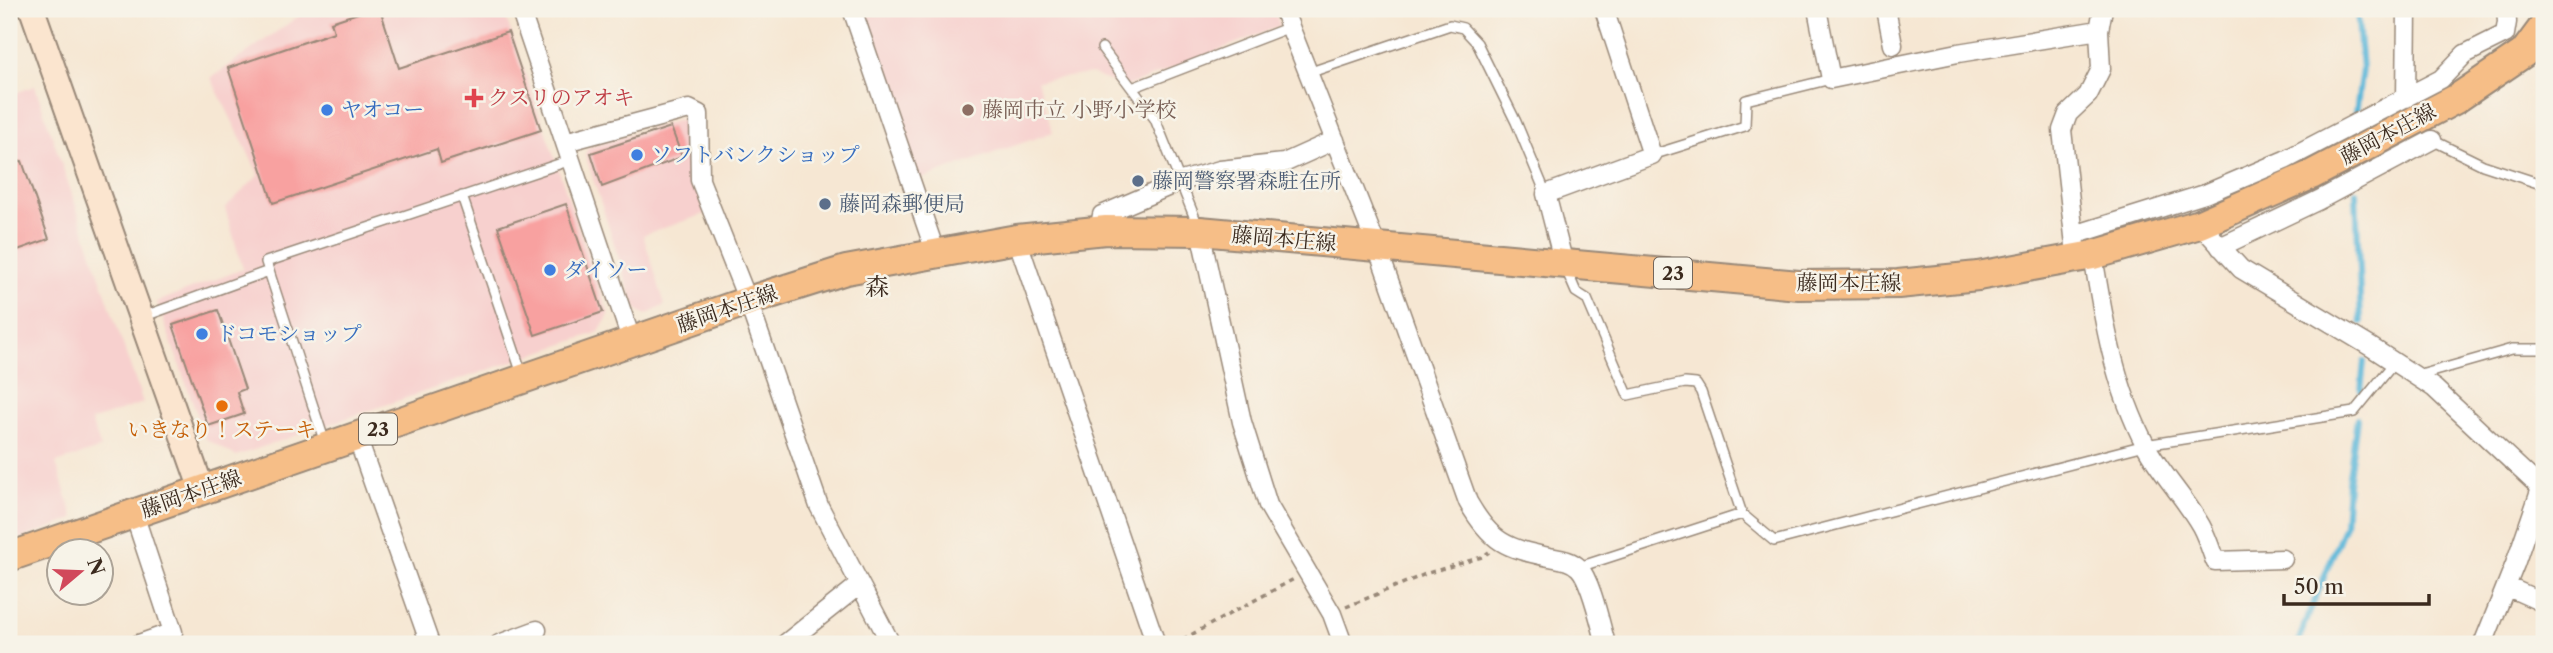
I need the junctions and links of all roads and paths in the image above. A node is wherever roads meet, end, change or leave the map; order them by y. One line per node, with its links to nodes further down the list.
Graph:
1 (32, 9): 40 (street)
2 (520, 9): 22 (street)
3 (852, 9): 36 (street)
4 (1283, 9): 12 (street)
5 (1604, 9): 23 (street)
6 (1817, 9): 17 (street)
7 (1885, 9): 14 (street)
8 (2103, 9): 13 (street)
9 (2407, 9): 19 (street)
10 (2506, 9): 19 (street)
11 (2544, 26): 29 (main road, 藤岡本庄線 / 23)
12 (1290, 27): 16 (street); 18 (lane)
13 (2099, 30): 17 (street); 35 (street)
14 (1893, 45)
15 (1102, 48): 18 (lane)
16 (1308, 73): 20 (street); 27 (lane)
17 (1831, 79): 23 (lane)
18 (1132, 88): 25 (lane)
19 (2406, 98): 35 (street)
20 (1335, 140): 25 (street); 33 (street)
21 (2432, 140): 26 (lane); 34 (street)
22 (565, 142): 24 (street); 39 (street)
23 (1652, 155): 27 (street)
24 (571, 160): 28 (lane); 41 (street)
25 (1181, 181): 30 (street); 31 (lane)
26 (2544, 185)
27 (1546, 194): 37 (street)
28 (461, 197): 38 (lane); 45 (lane)
29 (2200, 225): 34 (street); 35 (main road, 藤岡本庄線 / 23)
30 (1099, 231): 31 (main road, 藤岡本庄線 / 23); 32 (main road, 藤岡本庄線 / 23)
31 (1200, 231): 33 (main road, 藤岡本庄線 / 23); 57 (street)
32 (1017, 239): 36 (main road, 藤岡本庄線 / 23); 68 (street)
33 (1377, 247): 37 (main road, 藤岡本庄線 / 23); 53 (street)
34 (2220, 247): 43 (street)
35 (2081, 249): 37 (main road, 藤岡本庄線 / 23); 47 (street)
36 (936, 254): 39 (main road, 藤岡本庄線 / 23)
37 (1564, 264): 52 (lane)
38 (269, 271): 40 (lane); 48 (lane)
39 (748, 301): 41 (main road, 藤岡本庄線 / 23); 58 (street)
40 (140, 317): 50 (street)
41 (632, 342): 45 (main road, 藤岡本庄線 / 23)
42 (2544, 349): 44 (lane)
43 (2394, 363): 44 (street); 47 (lane)
44 (2416, 376): 49 (street)
45 (524, 379): 46 (main road, 藤岡本庄線 / 23)
46 (357, 437): 48 (main road, 藤岡本庄線 / 23); 64 (street)
47 (2146, 444): 52 (lane); 55 (street)
48 (326, 447): 50 (main road, 藤岡本庄線 / 23)
49 (2543, 487): 59 (street)
50 (202, 490): 51 (main road, 藤岡本庄線 / 23)
51 (134, 514): 54 (main road, 藤岡本庄線 / 23); 63 (street)
52 (1742, 514): 56 (lane)
53 (1502, 543): 56 (street); 61 (path)
54 (9, 557)
55 (2283, 559)
56 (1579, 567): 71 (street)
57 (1308, 572): 61 (street); 69 (path)
58 (859, 585): 66 (street); 67 (street)
59 (2506, 586): 60 (street); 72 (street)
60 (2544, 603)
61 (1332, 614): 70 (street)
62 (537, 630): 65 (street)
63 (139, 644)
64 (430, 644)
65 (499, 644)
66 (785, 644)
67 (891, 644)
68 (1156, 644)
69 (1174, 644)
70 (1343, 644)
71 (1606, 644)
72 (2483, 644)

